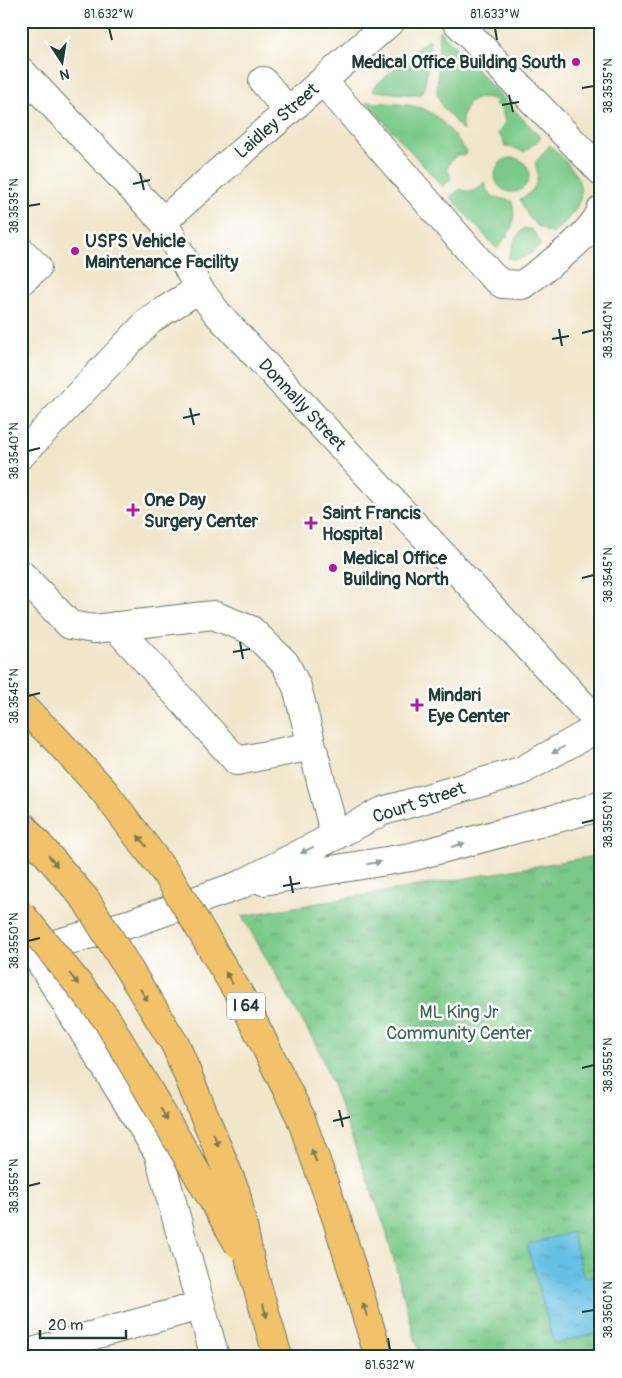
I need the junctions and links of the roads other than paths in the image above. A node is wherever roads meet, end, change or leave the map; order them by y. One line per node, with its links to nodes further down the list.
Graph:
1 (390, 21): 5 (street, Laidley Street)
2 (456, 21): 7 (street)
3 (23, 77): 9 (street, Donnally Street)
4 (263, 81): 6 (street)
5 (323, 81): 6 (street, Laidley Street); 8 (street)
6 (288, 111): 9 (street, Laidley Street)
7 (601, 171)
8 (601, 210)
9 (163, 221): 12 (street, Donnally Street)
10 (21, 251): 11 (street)
11 (21, 281)
12 (199, 289): 13 (street); 17 (street, Donnally Street)
13 (21, 455)
14 (21, 574): 15 (street)
15 (115, 626): 18 (street); 18 (street)
16 (21, 706): 30 (highway, I 64, one-way to 16, bridge)
17 (601, 726): 21 (street, Court Street, one-way to 21)
18 (312, 746): 21 (street)
19 (601, 804): 22 (street, Court Street, one-way to 19)
20 (21, 824): 25 (highway, one-way to 25, bridge)
21 (335, 836): 22 (street, Court Street, one-way to 22)
22 (240, 885): 24 (street, Court Street)
23 (21, 914): 25 (highway, one-way to 25, bridge)
24 (27, 952): 26 (street)
25 (251, 1265): 29 (highway, one-way to 29)
26 (200, 1306): 27 (street); 28 (street)
27 (21, 1355)
28 (215, 1357)
29 (278, 1357)
30 (379, 1357)

